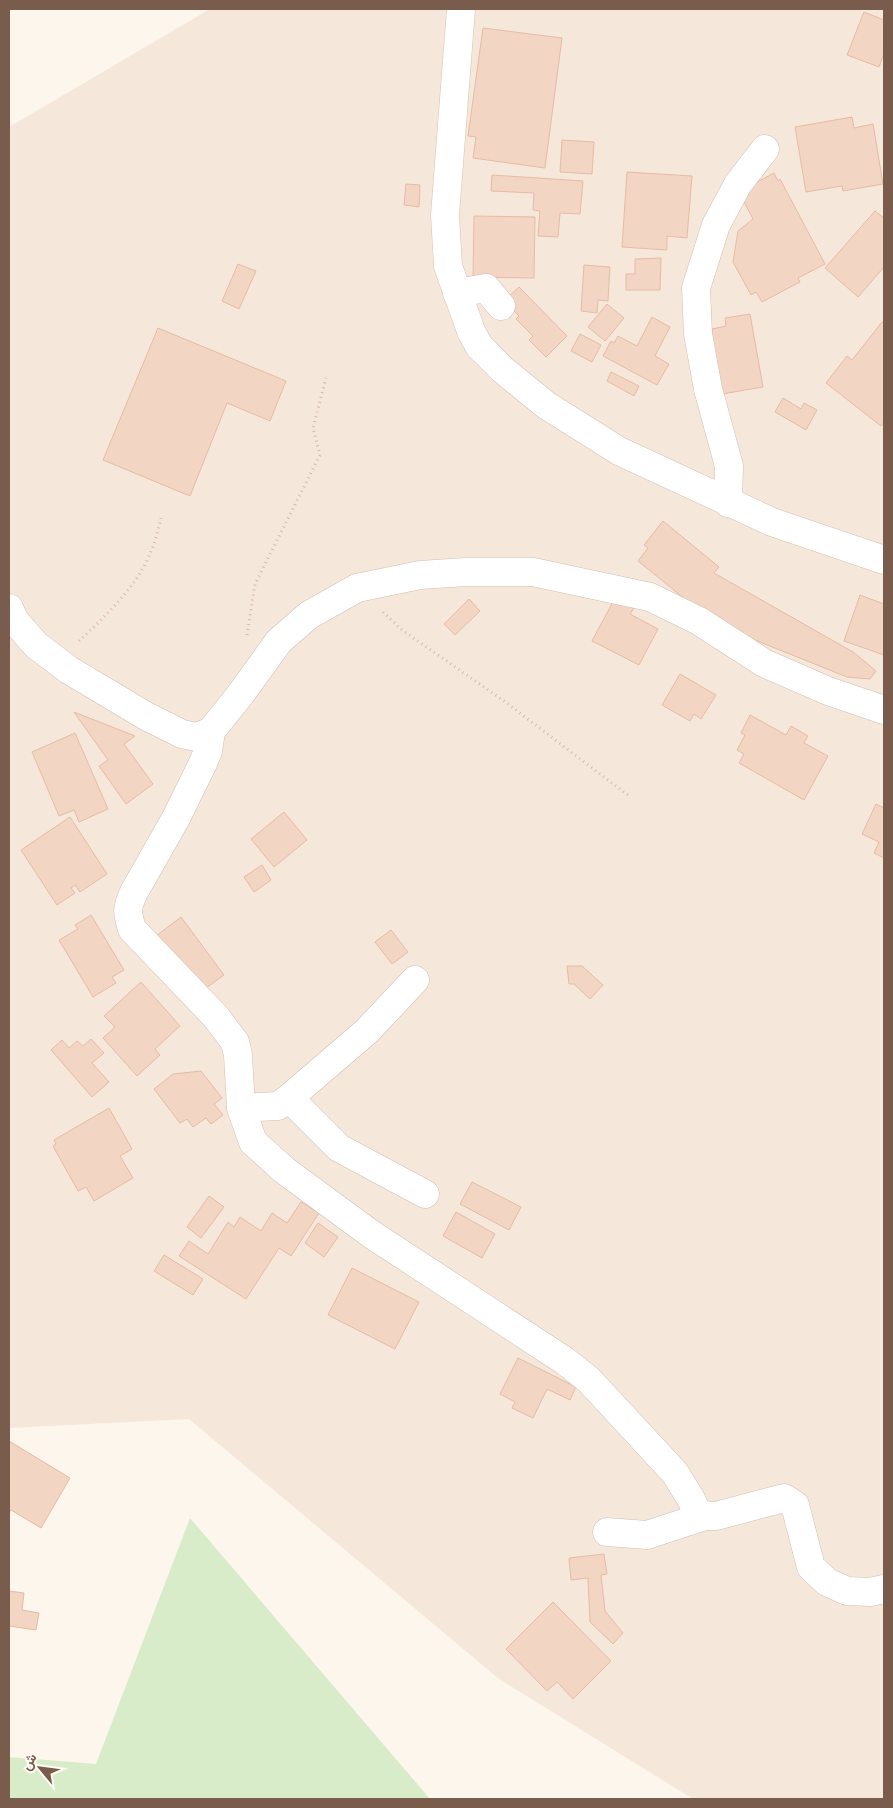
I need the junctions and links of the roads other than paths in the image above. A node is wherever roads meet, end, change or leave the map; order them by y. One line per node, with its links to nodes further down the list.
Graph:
1 (461, 9): 3 (street)
2 (765, 149): 5 (street)
3 (457, 293): 4 (street); 5 (street)
4 (501, 306)
5 (728, 503): 6 (street)
6 (884, 560)
7 (9, 608): 9 (street)
8 (884, 710): 9 (street)
9 (211, 731): 12 (street)
10 (415, 980): 11 (street)
11 (288, 1098): 12 (street); 13 (street)
12 (241, 1108): 14 (street)
13 (425, 1194)
14 (705, 1516): 15 (street); 16 (street)
15 (607, 1532)
16 (884, 1589)

